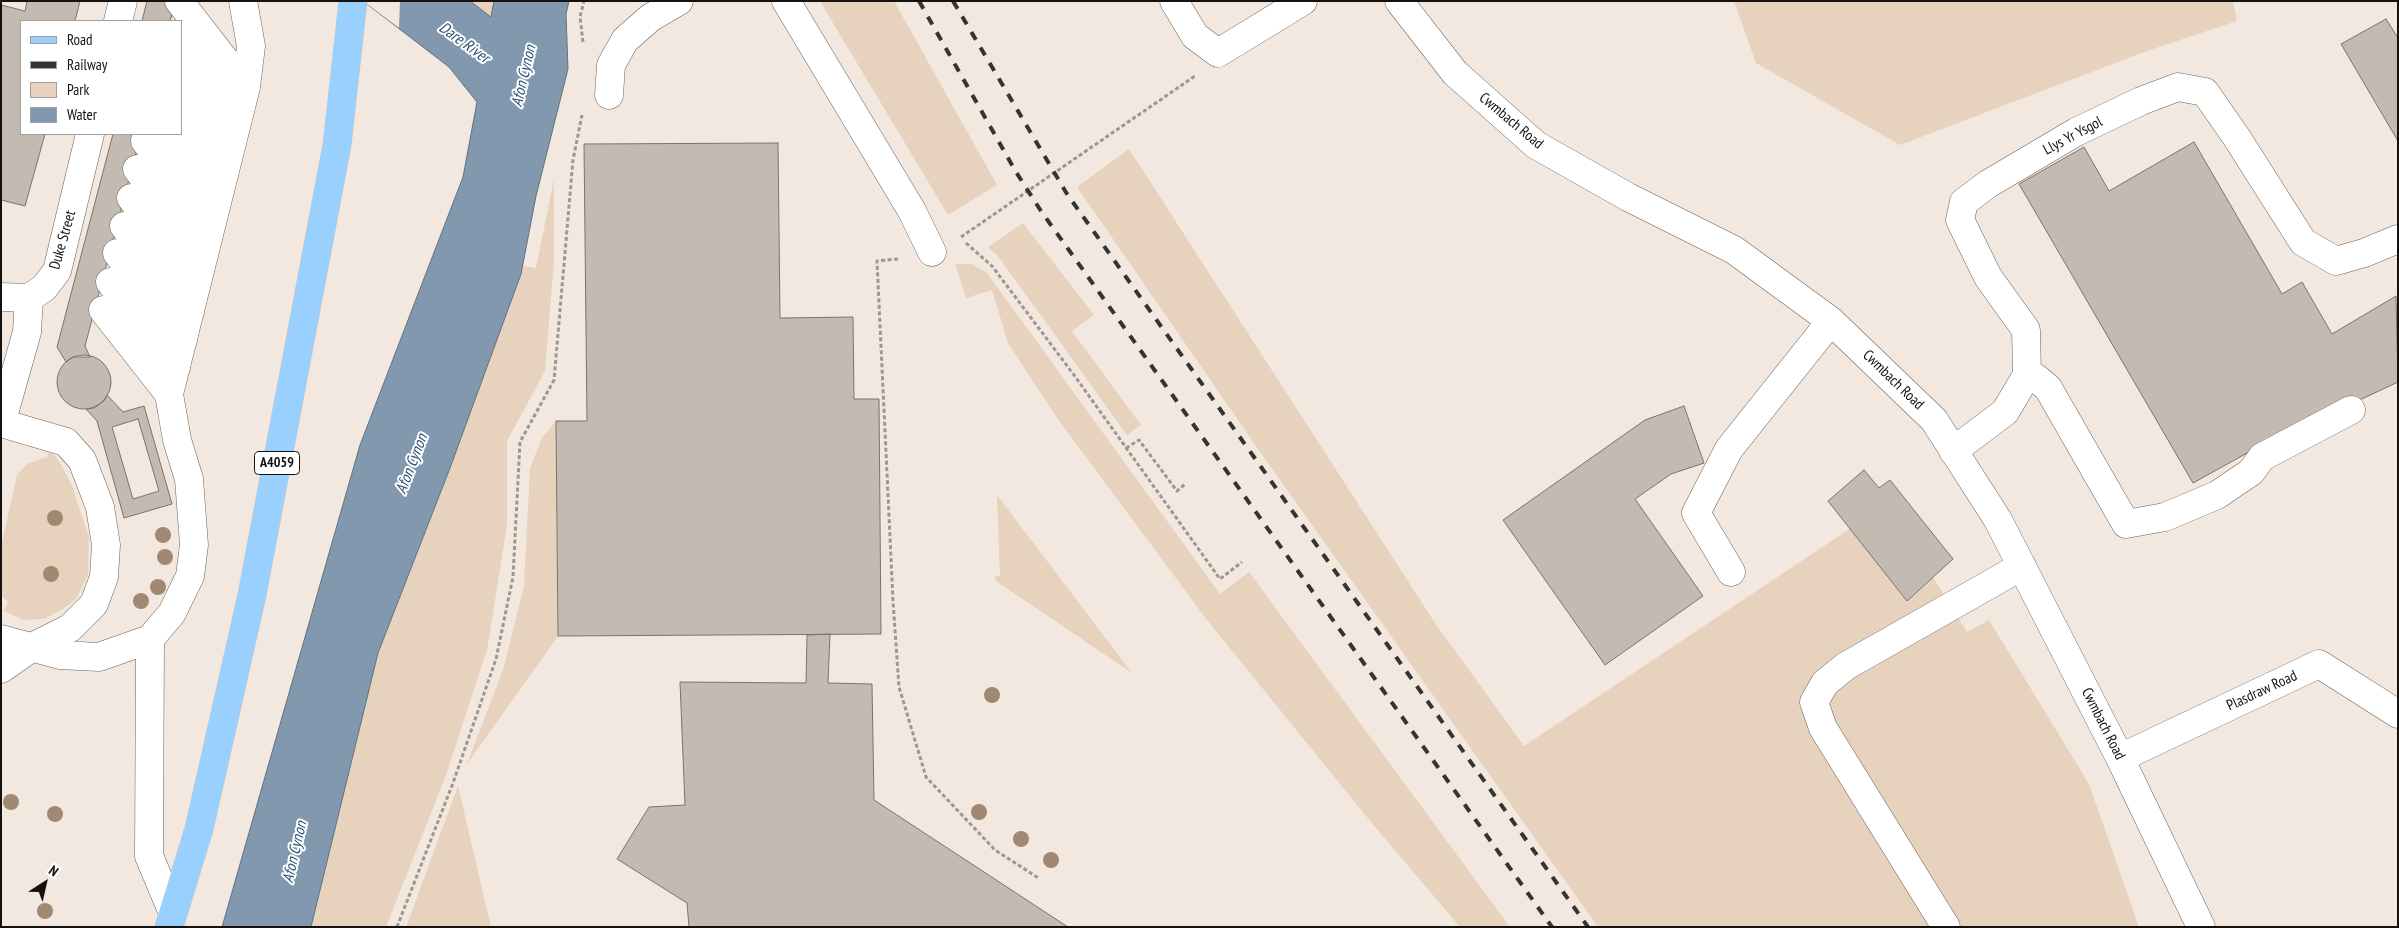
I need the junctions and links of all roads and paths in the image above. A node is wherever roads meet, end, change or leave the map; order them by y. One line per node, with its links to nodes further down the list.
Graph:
1 (123, 1): 11 (street)
2 (179, 1): 16 (street)
3 (243, 1): 16 (street)
4 (584, 1): 13 (path)
5 (679, 1): 17 (street)
6 (786, 1): 31 (street)
7 (1174, 1): 14 (street)
8 (1303, 1): 14 (street)
9 (1399, 1): 41 (street, Cwmbach Road)
10 (352, 4): 61 (main road, A4059)
11 (118, 20)
12 (182, 41): 19 (street)
13 (584, 45)
14 (1218, 52): 48 (path)
15 (182, 79): 23 (street)
16 (246, 87): 19 (street)
17 (609, 95)
18 (583, 112): 62 (path)
19 (239, 115): 23 (street)
20 (182, 116): 25 (street)
21 (90, 135): 38 (street, Duke Street)
22 (156, 138): 27 (street); 29 (street)
23 (232, 144): 25 (street)
24 (138, 169): 33 (street)
25 (225, 171): 27 (street)
26 (130, 198): 36 (street)
27 (218, 199): 29 (street)
28 (124, 226): 40 (street)
29 (211, 227): 33 (street)
30 (2398, 239): 44 (street, Llys Yr Ysgol)
31 (932, 252)
32 (117, 253): 42 (street)
33 (204, 256): 36 (street)
34 (877, 261): 60 (path)
35 (110, 282): 43 (street)
36 (197, 283): 40 (street)
37 (1, 297): 38 (street)
38 (30, 298): 47 (street)
39 (103, 310): 45 (street)
40 (190, 312): 42 (street)
41 (1831, 321): 49 (street, Cwmbach Road); 53 (street)
42 (183, 340): 43 (street)
43 (176, 368): 45 (street)
44 (2027, 375): 46 (street); 49 (street)
45 (169, 394): 55 (street)
46 (2352, 410)
47 (1, 424): 56 (street)
48 (1126, 448): 50 (path); 51 (path)
49 (1953, 451): 52 (street, Cwmbach Road)
50 (1185, 484)
51 (1242, 562)
52 (2022, 566): 59 (street, Cwmbach Road); 63 (street)
53 (1731, 572)
54 (1, 639): 56 (street)
55 (150, 639): 56 (street); 61 (street)
56 (34, 646): 57 (street)
57 (1, 669)
58 (2398, 714): 59 (street, Plasdraw Road)
59 (2120, 758): 64 (street, Cwmbach Road)
60 (1040, 879)
61 (171, 920)
62 (397, 927)
63 (1946, 927)
64 (2201, 927)

